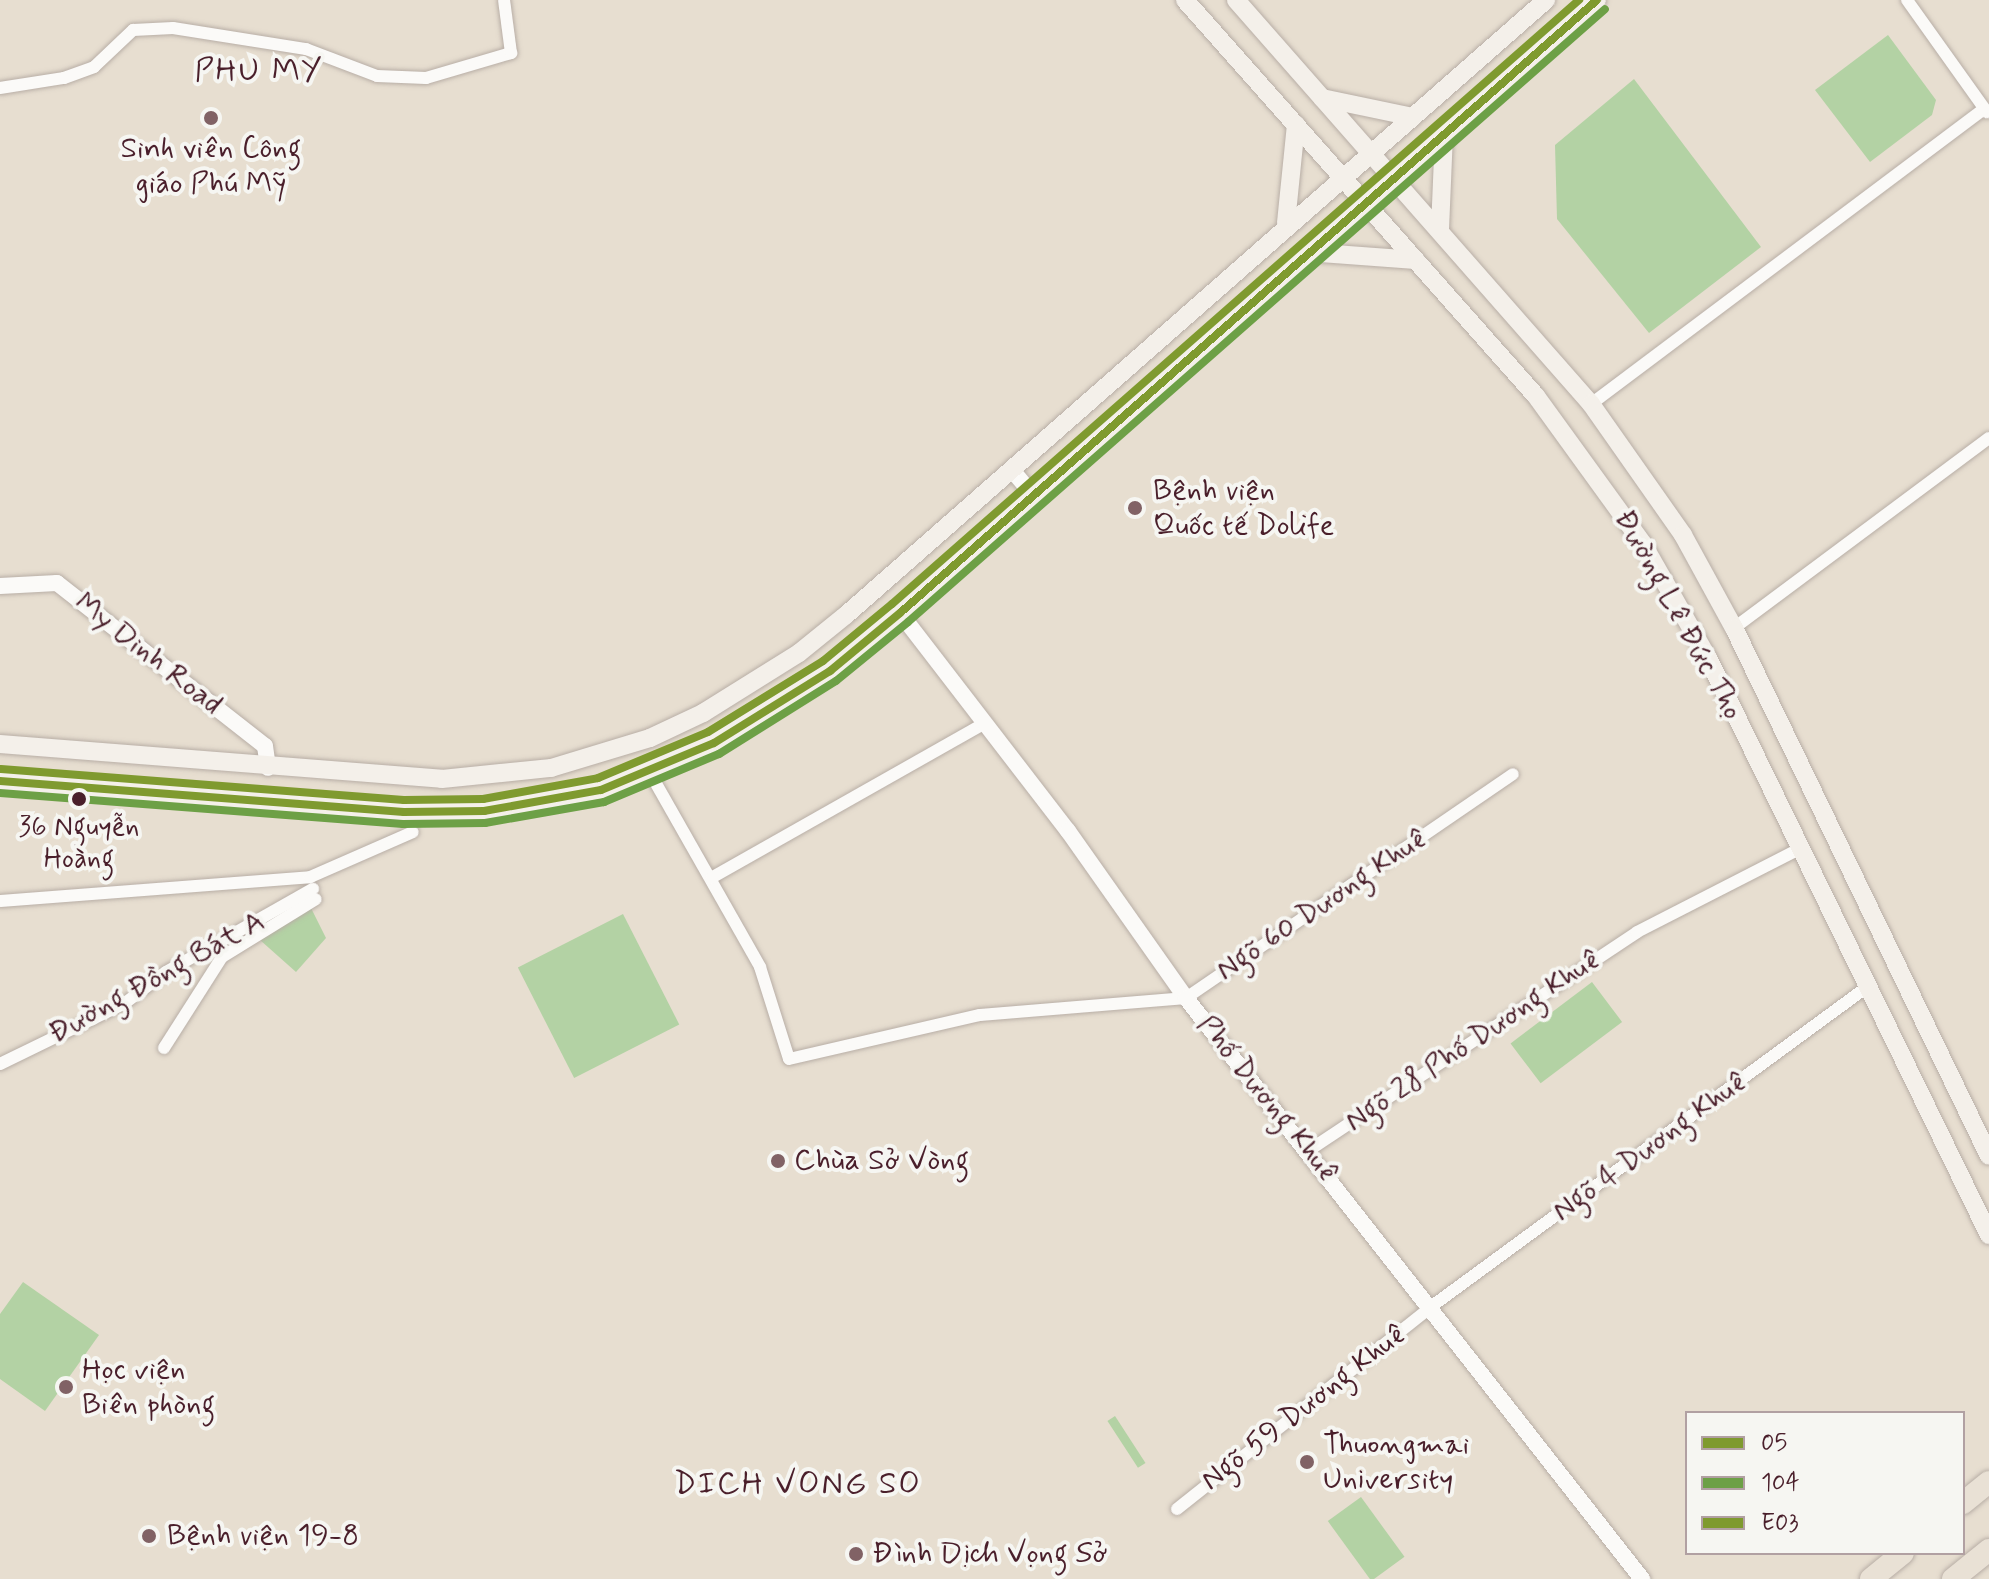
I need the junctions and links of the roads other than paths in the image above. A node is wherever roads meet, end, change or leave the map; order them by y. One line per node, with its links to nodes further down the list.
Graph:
1 (504, 0): 7 (street)
2 (1185, 0): 12 (main road, Đường Lê Đức Thọ)
3 (1236, 0): 9 (main road, Đường Lê Đức Thọ)
4 (1546, 0): 11 (main road)
5 (1597, 0): 13 (main road)
6 (1912, 2): 10 (street)
7 (0, 88)
8 (1989, 89): 10 (street)
9 (1322, 98): 11 (main road); 14 (main road, Đường Lê Đức Thọ)
10 (1983, 107): 22 (street)
11 (1413, 117): 14 (main road)
12 (1296, 125): 15 (main road, Đường Lê Đức Thọ); 18 (main road)
13 (1444, 132): 16 (main road); 19 (main road)
14 (1372, 154): 15 (main road); 16 (main road, Đường Lê Đức Thọ)
15 (1342, 177): 17 (main road, Đường Lê Đức Thọ); 18 (main road)
16 (1392, 178): 17 (main road); 19 (main road, Đường Lê Đức Thọ)
17 (1363, 201): 20 (main road); 21 (main road, Đường Lê Đức Thọ)
18 (1286, 223): 24 (main road)
19 (1440, 229): 22 (main road, Đường Lê Đức Thọ)
20 (1307, 252): 21 (main road); 25 (main road)
21 (1416, 260): 36 (main road, Đường Lê Đức Thọ)
22 (1591, 404): 28 (main road, Đường Lê Đức Thọ)
23 (1989, 438): 28 (street)
24 (1012, 470): 25 (street); 31 (main road)
25 (1034, 496): 27 (main road)
26 (0, 586): 31 (street, My Dinh Road)
27 (900, 613): 29 (street, Phố Dương Khuê); 32 (main road)
28 (1734, 628): 44 (main road, Đường Lê Đức Thọ)
29 (985, 723): 37 (street); 40 (street, Phố Dương Khuê)
30 (0, 744): 31 (main road)
31 (268, 768)
32 (650, 773): 34 (main road); 37 (street)
33 (1513, 774): 40 (street, Ngõ 60 Dương Khuê)
34 (0, 781)
35 (413, 832): 38 (street)
36 (1799, 849): 39 (main road, Đường Lê Đức Thọ); 43 (street, Ngõ 28 Phố Dương Khuê)
37 (711, 878): 40 (street, Ngõ 60 Dương Khuê)
38 (0, 901)
39 (1867, 987): 45 (main road, Đường Lê Đức Thọ); 46 (street, Ngõ 4 Dương Khuê)
40 (1186, 998): 43 (street, Phố Dương Khuê)
41 (164, 1048): 42 (street, Đường Đồng Bát A)
42 (0, 1064)
43 (1308, 1151): 46 (street, Phố Dương Khuê)
44 (1989, 1156)
45 (1989, 1235)
46 (1432, 1306): 49 (street, Ngõ 59 Dương Khuê); 52 (street, Phố Dương Khuê)
47 (1989, 1482): 48 (highway)
48 (1965, 1501)
49 (1177, 1509)
50 (1989, 1550): 54 (highway)
51 (1901, 1555): 53 (highway)
52 (1642, 1579)
53 (1871, 1579)
54 (1953, 1579)

